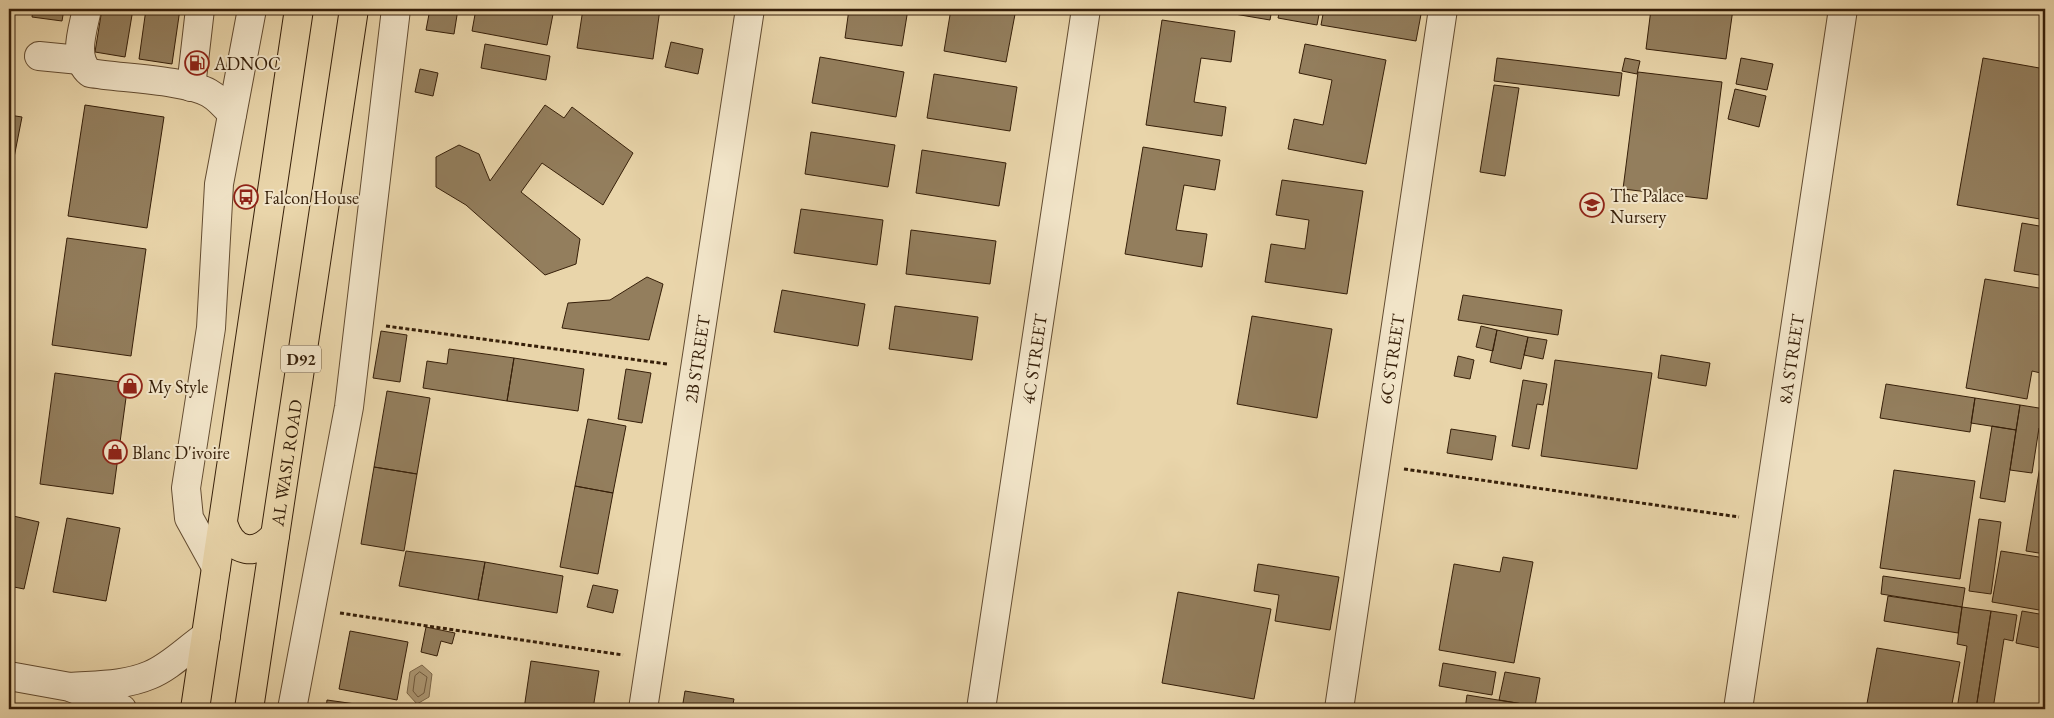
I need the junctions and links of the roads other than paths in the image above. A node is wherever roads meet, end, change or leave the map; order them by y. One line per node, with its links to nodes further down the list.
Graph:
1 (86, 9): 12 (street)
2 (200, 9): 13 (street)
3 (252, 9): 14 (street)
4 (299, 9): 15 (main road)
5 (354, 9): 16 (main road, AL WASL ROAD / D92)
6 (396, 9): 24 (street)
7 (750, 9): 25 (street, 2B STREET)
8 (1086, 9): 26 (street, 4C STREET)
9 (1443, 9): 27 (street, 6C STREET)
10 (1843, 9): 28 (street, 8A STREET)
11 (39, 56): 12 (street)
12 (80, 60): 13 (street)
13 (191, 87): 14 (street)
14 (232, 114): 17 (street)
15 (224, 526): 16 (main road); 17 (main road)
16 (275, 535): 23 (main road, AL WASL ROAD / D92)
17 (216, 567): 18 (main road)
18 (206, 636): 20 (street); 22 (main road)
19 (9, 676): 20 (street)
20 (70, 687): 21 (street)
21 (122, 709)
22 (195, 709)
23 (249, 709)
24 (292, 709)
25 (643, 709)
26 (982, 709)
27 (1340, 709)
28 (1738, 709)

